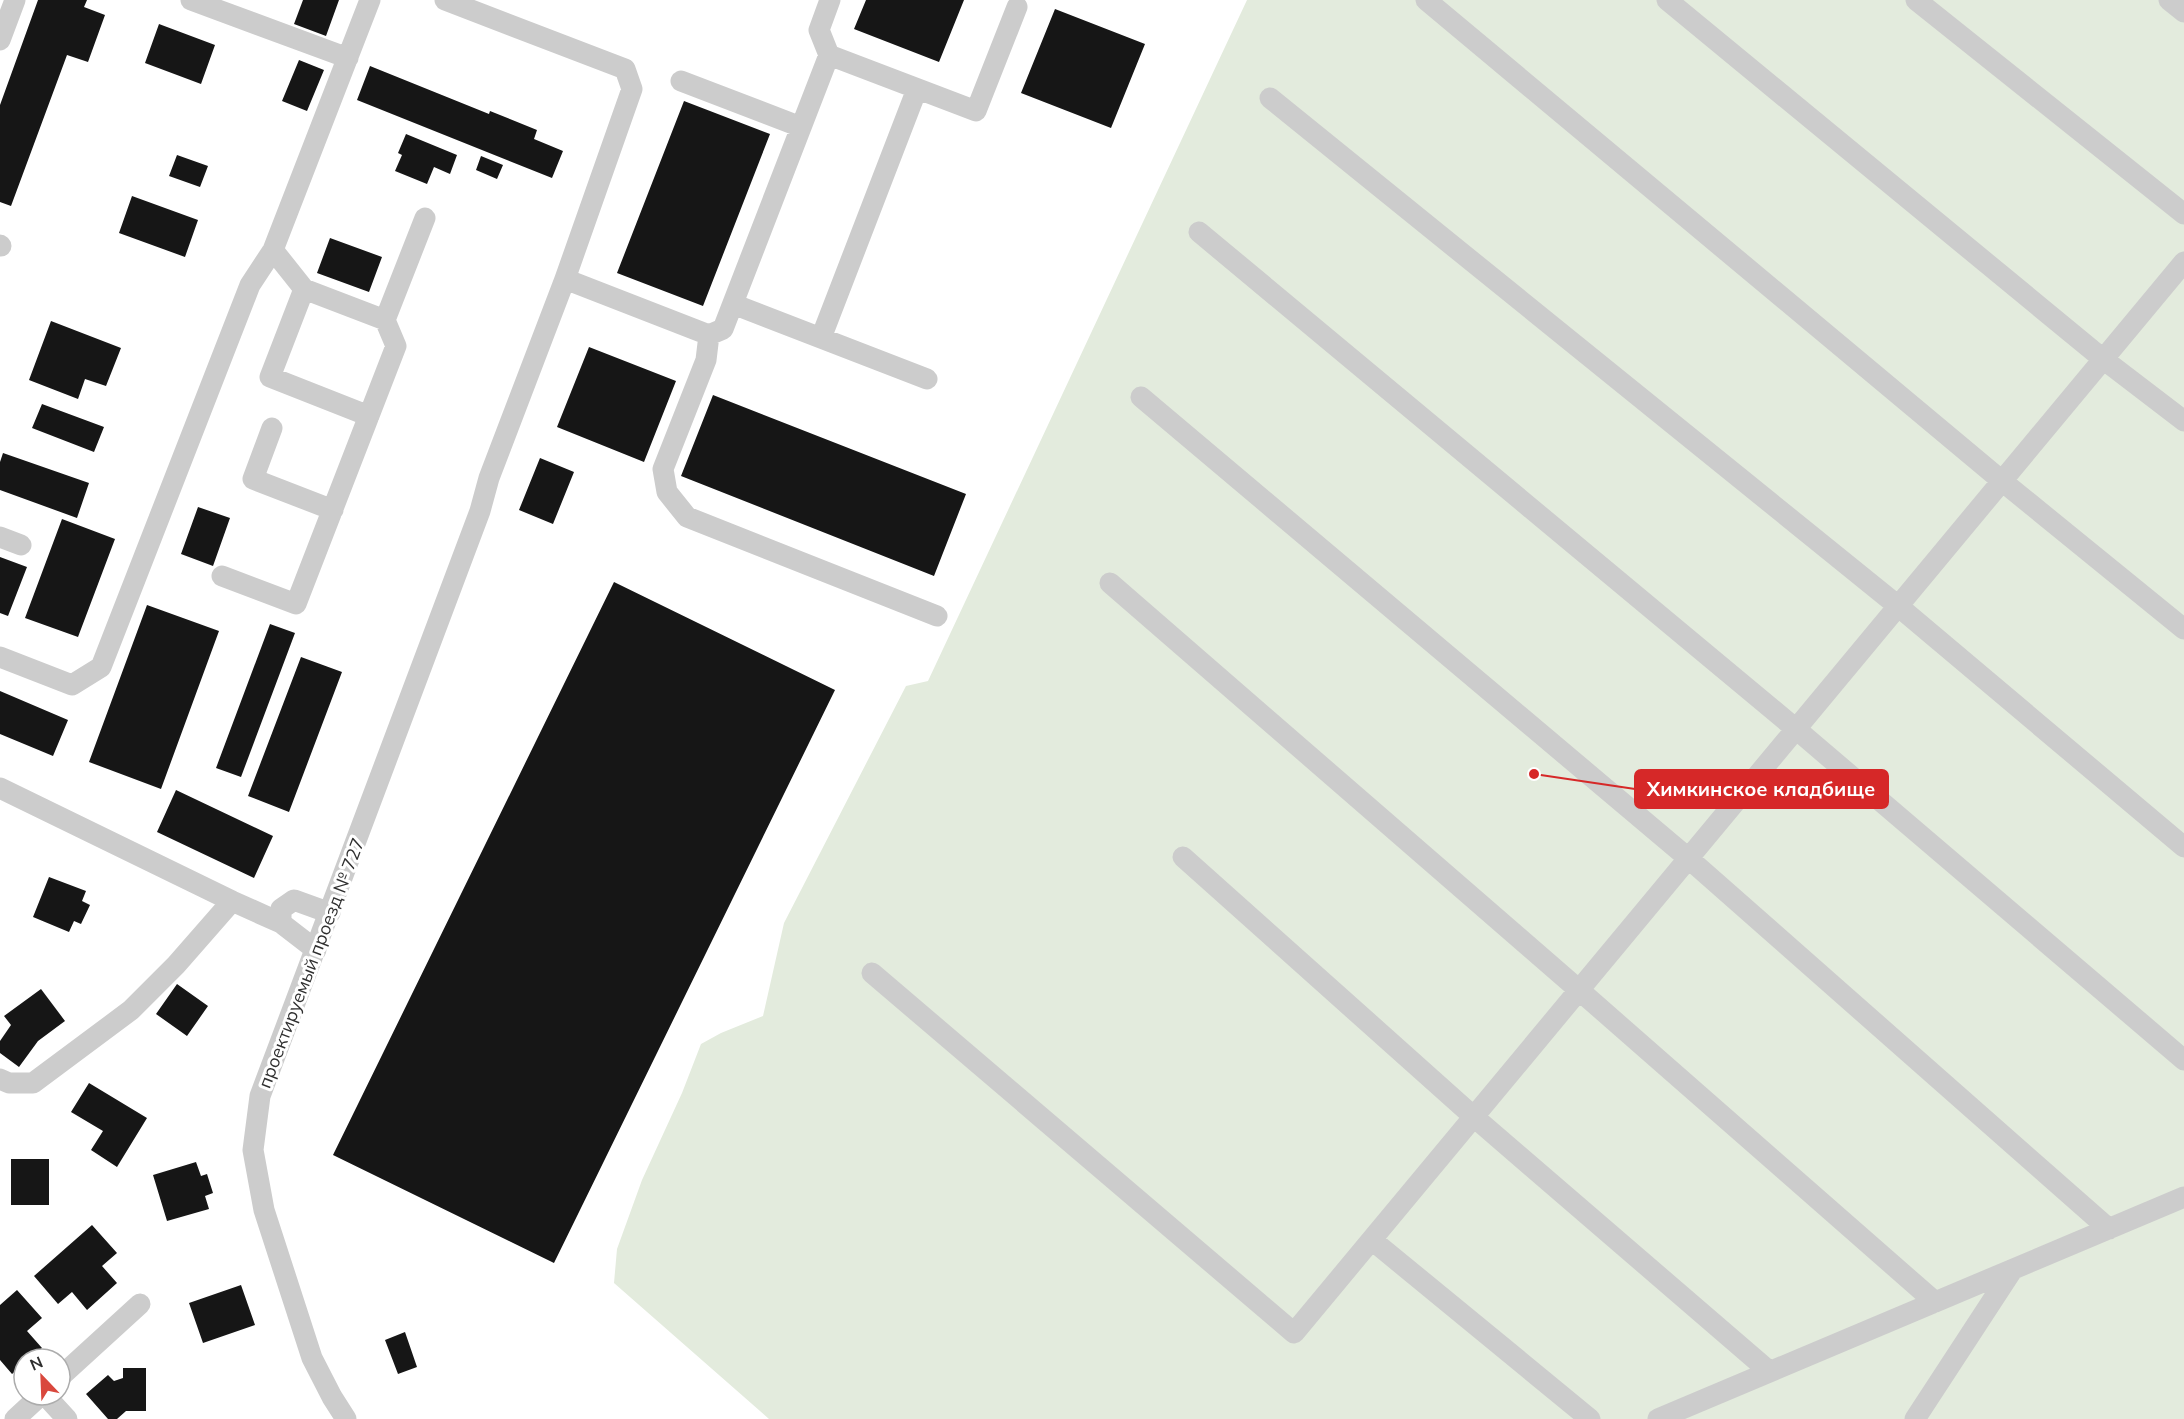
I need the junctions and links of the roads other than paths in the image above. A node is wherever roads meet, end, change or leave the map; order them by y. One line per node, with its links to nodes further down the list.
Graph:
1 (15, 0): 13 (street)
2 (191, 0): 15 (street)
3 (370, 0): 15 (street)
4 (445, 0): 10 (street, проектируемый проезд № 727)
5 (830, 0): 14 (street)
6 (1426, 0): 37 (street)
7 (1667, 0): 31 (street)
8 (1916, 0): 20 (street)
9 (2169, 0): 12 (street)
10 (486, 7): 25 (street, проектируемый проезд № 727)
11 (1017, 7): 17 (street)
12 (2184, 12)
13 (0, 40)
14 (829, 55): 17 (street); 19 (street)
15 (348, 58): 23 (street)
16 (681, 81): 19 (street)
17 (917, 89): 30 (street)
18 (1270, 98): 43 (street)
19 (801, 127): 27 (street)
20 (2184, 214)
21 (425, 218): 28 (street)
22 (1199, 232): 47 (street)
23 (273, 250): 26 (street); 46 (street)
24 (2184, 262): 31 (street)
25 (565, 279): 29 (street); 53 (street, проектируемый проезд № 727)
26 (304, 289): 28 (street); 34 (street)
27 (733, 304): 29 (street); 30 (street)
28 (385, 320): 34 (street)
29 (709, 335): 44 (street)
30 (821, 338): 32 (street)
31 (2103, 359): 35 (street); 37 (street)
32 (927, 379)
33 (1141, 397): 51 (street)
34 (369, 416): 38 (street)
35 (2184, 421)
36 (272, 428): 38 (street)
37 (2002, 481): 43 (street); 45 (street)
38 (333, 510): 41 (street)
39 (0, 537): 40 (street)
40 (21, 545)
41 (222, 576)
42 (1110, 583): 57 (street)
43 (1898, 606): 47 (street); 49 (street)
44 (937, 616)
45 (2184, 629)
46 (0, 657)
47 (1796, 729): 51 (street); 58 (street)
48 (0, 788): 52 (street)
49 (2184, 847)
50 (1183, 857): 60 (street)
51 (1688, 858): 57 (street); 62 (street)
52 (232, 901): 54 (street); 59 (street)
53 (330, 913): 54 (street); 55 (street, проектируемый проезд № 727)
54 (281, 923): 55 (street)
55 (316, 950): 73 (street, проектируемый проезд № 727)
56 (872, 973): 63 (street)
57 (1579, 990): 60 (street); 65 (street)
58 (2184, 1060)
59 (0, 1079)
60 (1474, 1117): 63 (street); 68 (street)
61 (2184, 1197): 62 (street)
62 (2109, 1228): 64 (street)
63 (1372, 1240): 74 (street)
64 (2013, 1269): 65 (street); 76 (street)
65 (1935, 1302): 68 (street)
66 (140, 1304): 67 (street)
67 (72, 1366)
68 (1770, 1372): 75 (street)
69 (29, 1407): 71 (street)
70 (55, 1407): 72 (street)
71 (15, 1419)
72 (67, 1419)
73 (346, 1419)
74 (1590, 1419)
75 (1658, 1419)
76 (1915, 1419)

